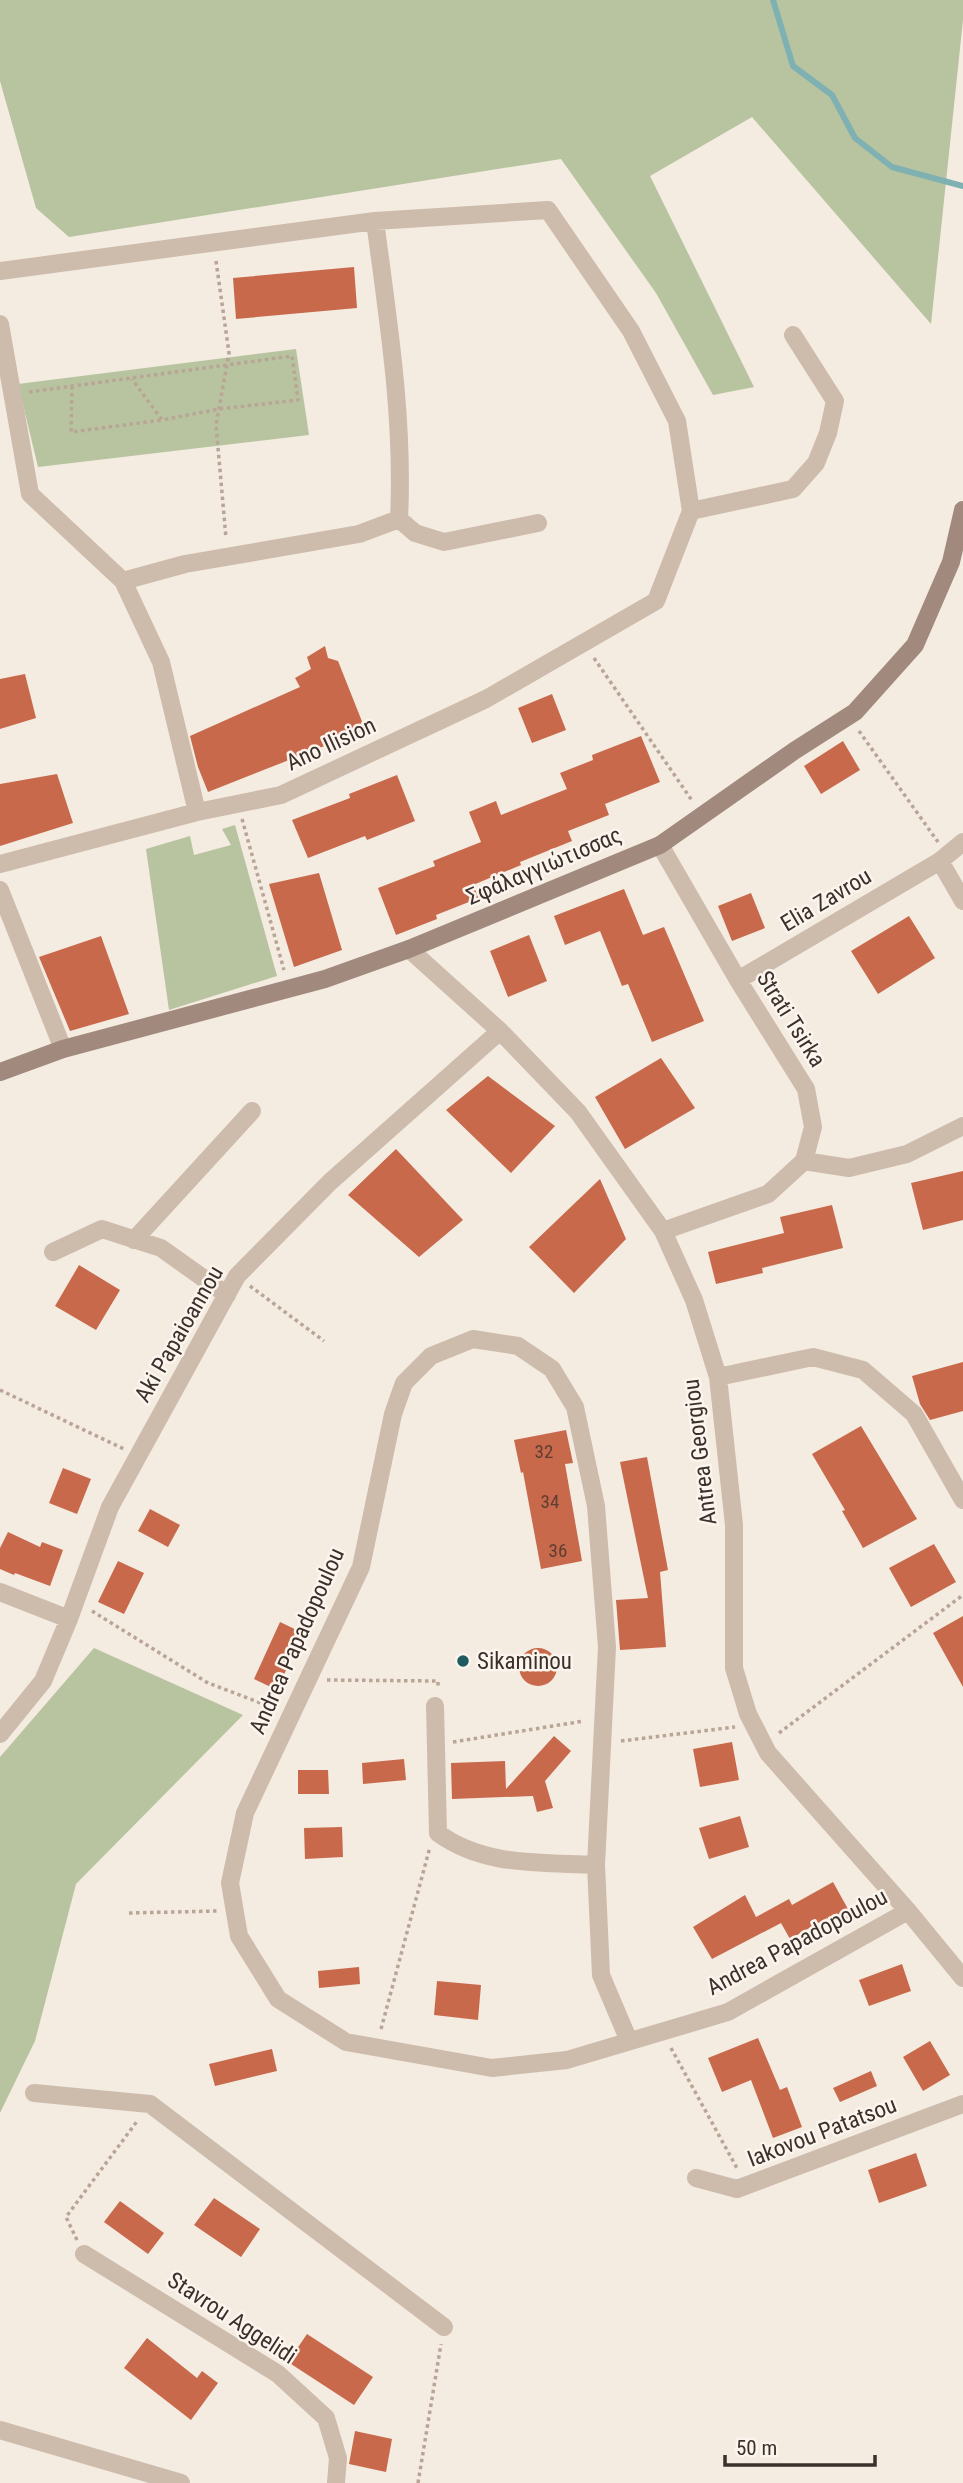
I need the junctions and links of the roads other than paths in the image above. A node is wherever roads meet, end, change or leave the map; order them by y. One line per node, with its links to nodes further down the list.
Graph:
1 (375, 221): 2 (street); 6 (street); 7 (street)
2 (0, 271)
3 (0, 324): 9 (street)
4 (793, 335): 6 (street)
5 (963, 510): 12 (street, Σφάλαγγιώτισσας)
6 (691, 511): 10 (street, Ano Ilision)
7 (399, 519): 8 (street); 9 (street)
8 (538, 523)
9 (123, 581): 10 (street)
10 (197, 812): 14 (street, Ano Ilision)
11 (963, 842): 13 (street, Elia Zavrou)
12 (660, 845): 17 (street, Σφάλαγγιώτισσας); 18 (street, Strati Tsirka)
13 (943, 858): 16 (street); 18 (street, Elia Zavrou)
14 (0, 864)
15 (0, 890): 20 (street)
16 (963, 901)
17 (410, 949): 19 (street, Antrea Georgiou); 20 (street, Σφάλαγγιώτισσας)
18 (738, 980): 24 (street, Strati Tsirka)
19 (500, 1031): 25 (street, Antrea Georgiou); 28 (street, Aki Papaioannou)
20 (63, 1049): 21 (street, Σφάλαγγιώτισσας)
21 (0, 1072)
22 (252, 1111): 26 (street)
23 (963, 1126): 24 (street)
24 (804, 1161): 25 (street)
25 (663, 1231): 29 (street, Antrea Georgiou)
26 (134, 1240): 27 (street); 28 (street)
27 (53, 1252)
28 (227, 1295): 32 (street, Aki Papaioannou)
29 (718, 1377): 30 (street); 36 (street, Antrea Georgiou)
30 (963, 1500)
31 (0, 1592): 32 (street)
32 (69, 1619): 34 (street, Aki Papaioannou)
33 (435, 1706): 35 (street)
34 (0, 1734)
35 (596, 1865): 38 (street, Andrea Papadopoulou); 38 (street, Andrea Papadopoulou)
36 (908, 1910): 37 (street, Antrea Georgiou); 38 (street, Andrea Papadopoulou)
37 (963, 1978)
38 (629, 2041)
39 (34, 2093): 43 (street)
40 (963, 2104): 41 (street, Iakovou Patatsou)
41 (696, 2178)
42 (84, 2254): 47 (street, Stavrou Aggelidi)
43 (444, 2327)
44 (0, 2430): 45 (street)
45 (137, 2477): 46 (street)
46 (181, 2483)
47 (336, 2483)

